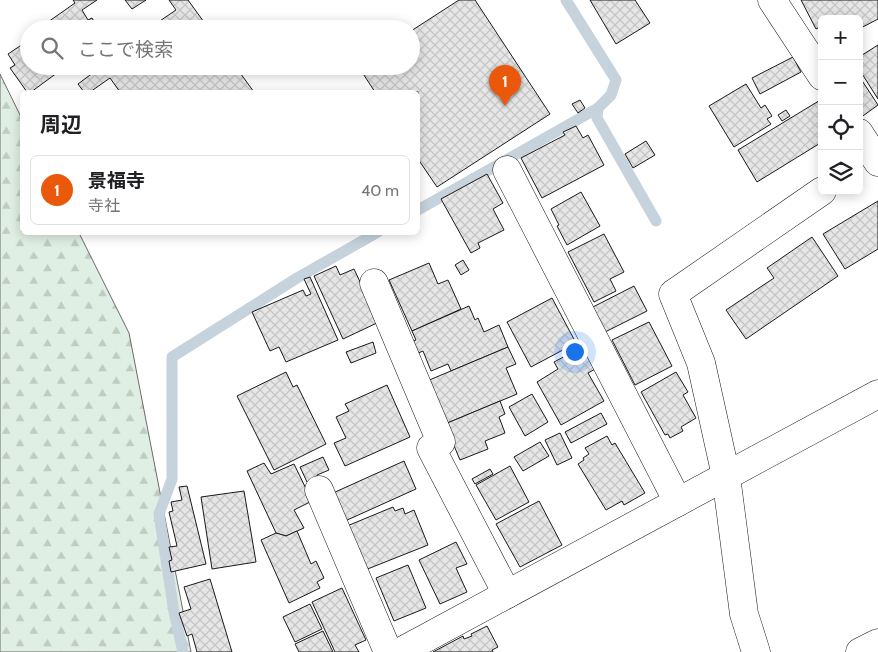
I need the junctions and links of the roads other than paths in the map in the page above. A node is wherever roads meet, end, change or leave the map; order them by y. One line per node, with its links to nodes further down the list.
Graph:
1 (772, 0): 2 (street)
2 (818, 70)
3 (863, 141): 4 (street)
4 (872, 158)
5 (507, 170): 11 (street)
6 (818, 194): 9 (street)
7 (374, 282): 12 (street)
8 (878, 394): 9 (street)
9 (726, 476): 11 (street); 16 (street)
10 (319, 490): 14 (street)
11 (678, 502): 12 (street)
12 (507, 594): 15 (street)
13 (878, 642): 17 (street)
14 (388, 652)
15 (400, 652)
16 (756, 652)
17 (860, 652)

